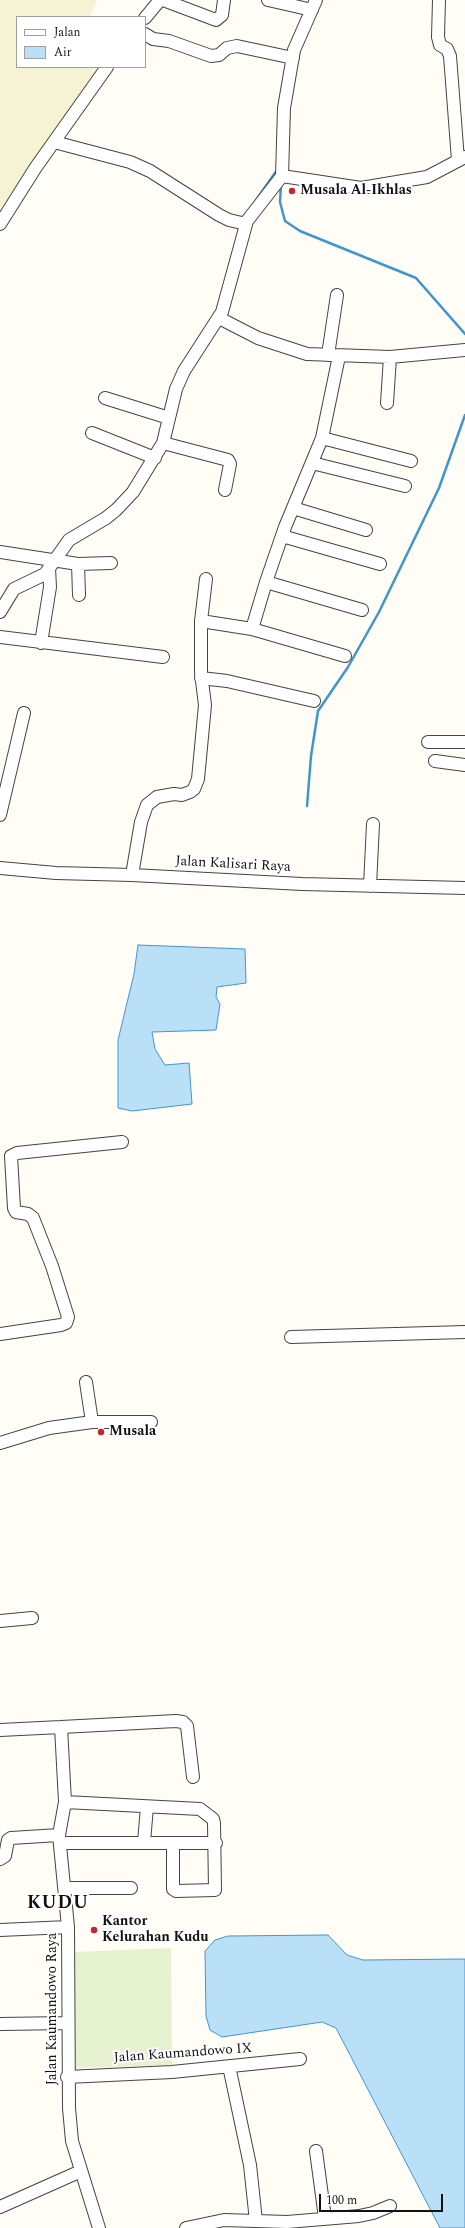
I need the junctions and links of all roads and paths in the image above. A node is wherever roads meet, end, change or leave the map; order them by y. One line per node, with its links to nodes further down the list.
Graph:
1 (160, 0): 7 (street)
2 (163, 0): 3 (street)
3 (224, 0)
4 (268, 0): 6 (street)
5 (439, 0): 12 (street)
6 (314, 5): 9 (street)
7 (146, 17)
8 (146, 35): 9 (street)
9 (293, 58): 13 (street)
10 (106, 68): 11 (street)
11 (54, 142): 14 (street); 15 (street)
12 (461, 159): 13 (street)
13 (282, 176): 15 (street)
14 (0, 224)
15 (246, 224): 17 (street)
16 (337, 296): 19 (street)
17 (219, 318): 19 (street); 23 (street)
18 (465, 350): 20 (street)
19 (334, 356): 20 (street); 25 (street)
20 (390, 357): 22 (street)
21 (105, 398): 23 (street)
22 (387, 403)
23 (169, 418): 26 (street)
24 (92, 433): 27 (street)
25 (322, 438): 28 (street); 29 (street)
26 (163, 443): 27 (street); 31 (street)
27 (155, 458): 39 (street)
28 (411, 461)
29 (312, 463): 30 (street); 32 (street)
30 (405, 486)
31 (226, 490)
32 (293, 508): 33 (street); 34 (street)
33 (366, 530)
34 (282, 536): 38 (street); 41 (street)
35 (0, 552): 39 (street)
36 (111, 563): 37 (street)
37 (78, 564): 39 (street); 42 (street)
38 (380, 564)
39 (52, 565): 44 (street); 48 (street)
40 (206, 578): 45 (street)
41 (266, 582): 43 (street); 46 (street)
42 (79, 595)
43 (362, 610)
44 (0, 612)
45 (201, 621): 46 (street); 51 (street)
46 (252, 629): 49 (street)
47 (0, 637): 48 (street)
48 (41, 643): 50 (street)
49 (344, 656)
50 (163, 657)
51 (202, 678): 52 (street); 61 (street)
52 (314, 701)
53 (24, 713): 58 (street)
54 (428, 742): 55 (street)
55 (465, 742)
56 (435, 761): 57 (street)
57 (465, 765)
58 (0, 815)
59 (373, 824): 62 (street)
60 (0, 868): 61 (street, Jalan Kalisari Raya)
61 (132, 875): 62 (street, Jalan Kalisari Raya)
62 (370, 886): 63 (street, Jalan Kalisari Raya)
63 (465, 888)
64 (122, 1142): 65 (street)
65 (5, 1166): 67 (street)
66 (465, 1332): 68 (street)
67 (0, 1334)
68 (291, 1337)
69 (86, 1382): 70 (street)
70 (92, 1422): 71 (street); 72 (street)
71 (151, 1422)
72 (0, 1443)
73 (32, 1618): 74 (street)
74 (0, 1621)
75 (61, 1727): 76 (street); 77 (street); 78 (street, Jalan Kaumandowo Raya)
76 (0, 1730)
77 (193, 1777)
78 (65, 1802): 79 (street); 80 (street, Jalan Kaumandowo Raya)
79 (147, 1807): 81 (street); 83 (street)
80 (60, 1839): 81 (street); 84 (street); 85 (street, Jalan Kaumandowo Raya)
81 (144, 1842): 82 (street)
82 (173, 1842): 83 (street); 83 (street)
83 (216, 1843)
84 (0, 1859)
85 (65, 1888): 86 (street); 87 (street, Jalan Kaumandowo Raya)
86 (131, 1888)
87 (68, 1927): 88 (street); 89 (street, Jalan Kaumandowo Raya)
88 (0, 1930)
89 (68, 2022): 90 (street); 93 (street, Jalan Kaumandowo Raya)
90 (0, 2024)
91 (300, 2060): 92 (street, Jalan Kaumandowo IX)
92 (229, 2066): 93 (street, Jalan Kaumandowo IX); 99 (street)
93 (67, 2077): 95 (street, Jalan Kaumandowo Raya)
94 (316, 2151): 98 (street)
95 (81, 2171): 97 (street); 100 (street, Jalan Kaumandowo Raya)
96 (390, 2206): 98 (street)
97 (0, 2207)
98 (325, 2218): 99 (street)
99 (256, 2221): 101 (street)
100 (99, 2228)
101 (186, 2228)

